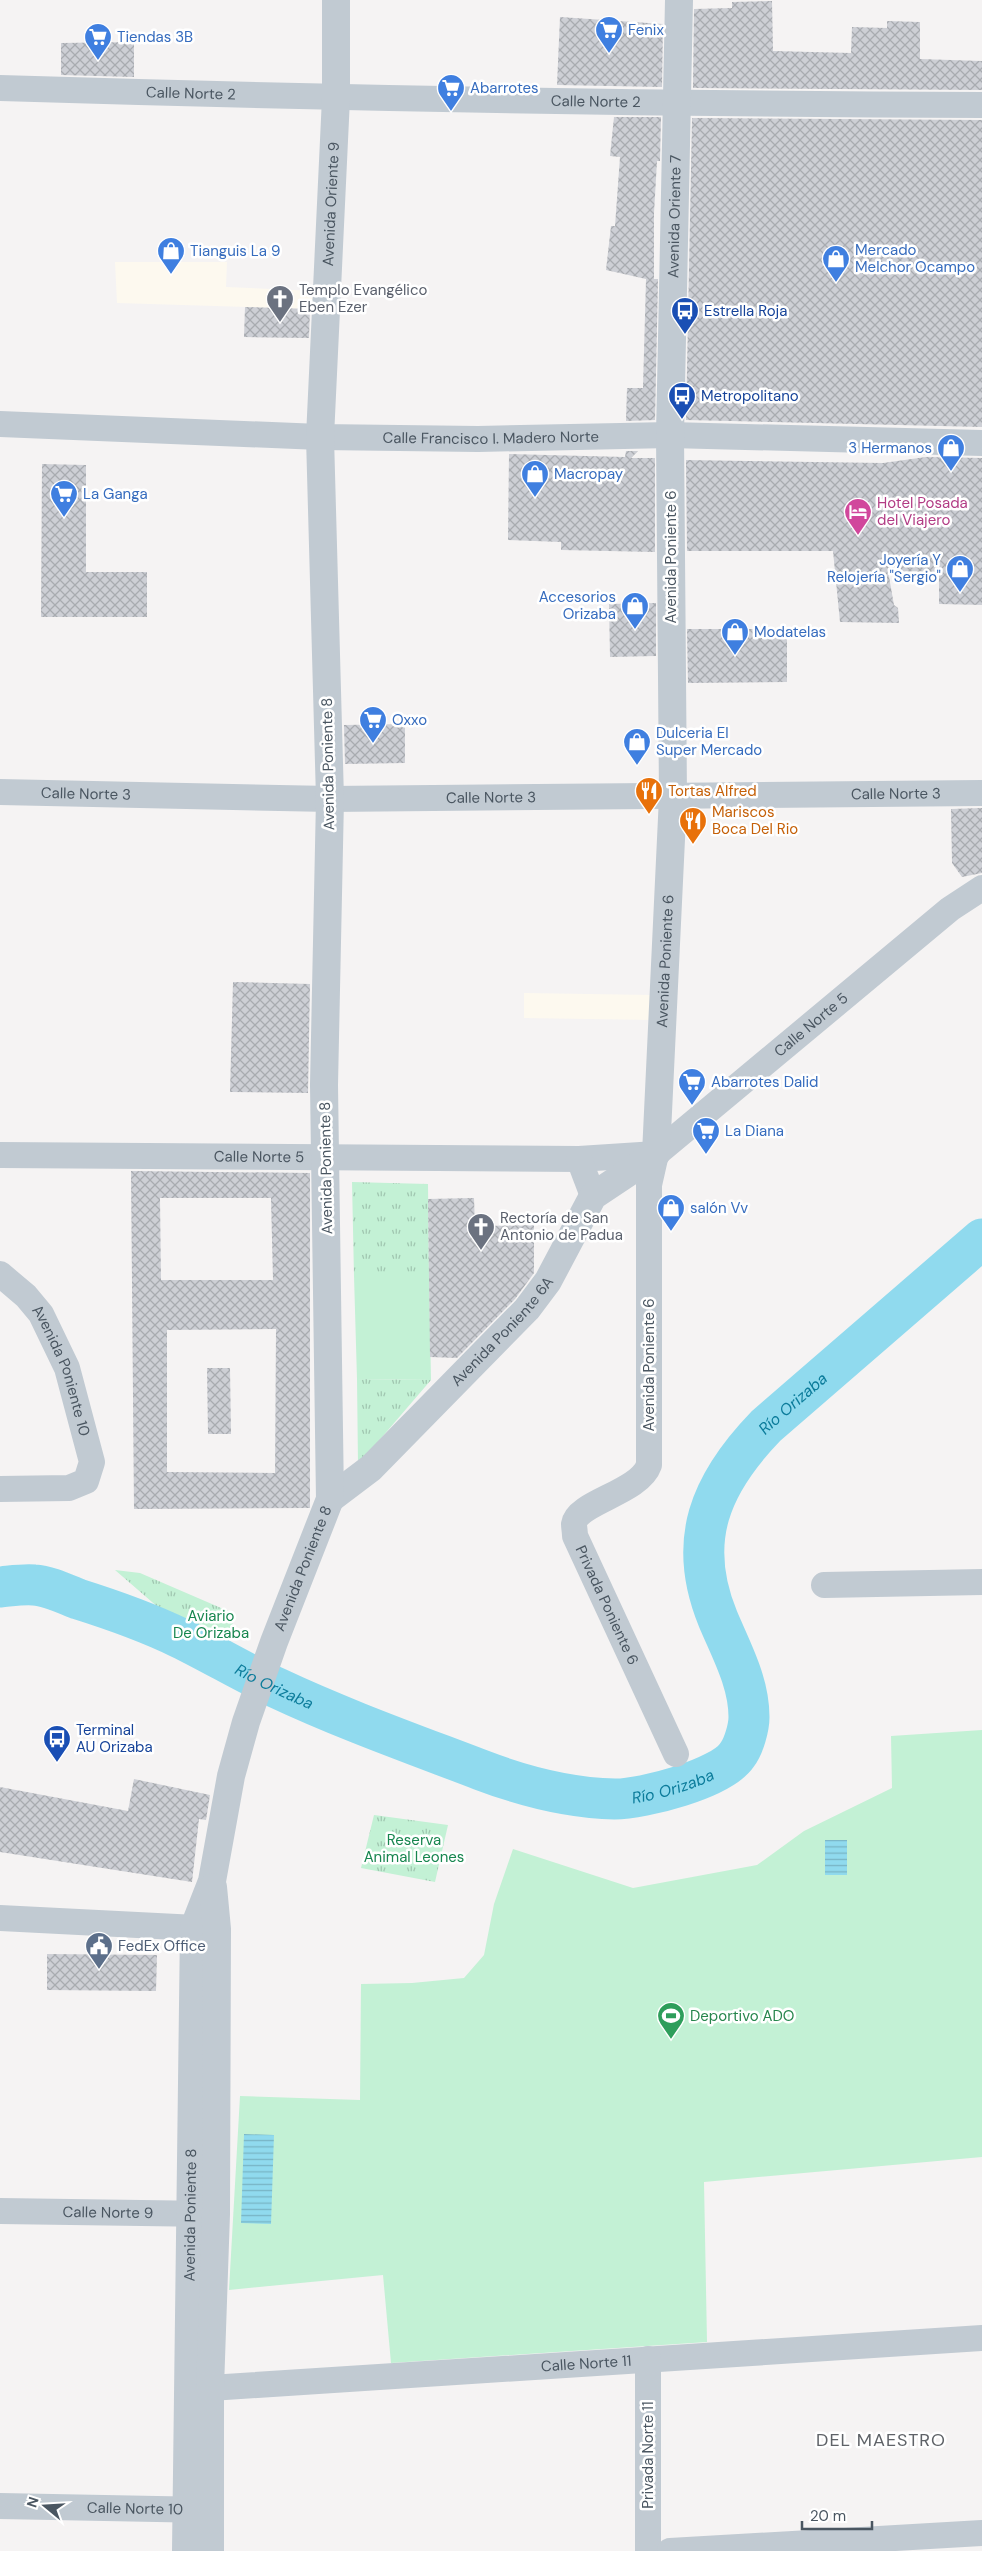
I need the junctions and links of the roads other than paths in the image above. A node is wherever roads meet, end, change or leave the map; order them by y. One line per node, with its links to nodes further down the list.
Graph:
1 (336, 0): 4 (street, Avenida Oriente 9)
2 (679, 0): 5 (street, Avenida Oriente 7)
3 (0, 88): 4 (street, Calle Norte 2)
4 (336, 98): 5 (street, Calle Norte 2); 9 (street, Avenida Oriente 9)
5 (677, 104): 6 (street, Calle Norte 2); 8 (street, Avenida Oriente 7)
6 (982, 105)
7 (0, 424): 9 (street, Calle Francisco I. Madero Norte)
8 (670, 435): 9 (street, Calle Francisco I. Madero Norte); 10 (street, Calle Francisco I. Madero Norte); 13 (street, Avenida Poniente 6)
9 (320, 437): 14 (street, Avenida Poniente 8)
10 (982, 443)
11 (0, 792): 14 (street, Calle Norte 3)
12 (982, 793): 13 (street, Calle Norte 3)
13 (673, 797): 14 (street, Calle Norte 3); 17 (street, Avenida Poniente 6)
14 (330, 799): 18 (street, Avenida Poniente 8)
15 (982, 888): 17 (street, Calle Norte 5)
16 (0, 1154): 18 (street, Calle Norte 5)
17 (656, 1154): 19 (street, Calle Norte 5); 20 (street, Avenida Poniente 6A); 22 (street, Avenida Poniente 6)
18 (326, 1157): 19 (street, Calle Norte 5); 24 (street, Avenida Poniente 8)
19 (578, 1159): 20 (street)
20 (593, 1196): 24 (street, Avenida Poniente 6A)
21 (0, 1274): 23 (street, Avenida Poniente 10)
22 (636, 1482): 27 (street, Privada Poniente 6)
23 (0, 1489)
24 (330, 1499): 29 (street, Avenida Poniente 8)
25 (982, 1582): 26 (street)
26 (824, 1585)
27 (676, 1754)
28 (0, 1918): 29 (street)
29 (206, 1928): 31 (street, Avenida Poniente 8)
30 (0, 2211): 31 (street, Calle Norte 9)
31 (203, 2214): 34 (street, Avenida Poniente 8)
32 (982, 2338): 33 (street, Calle Norte 11)
33 (648, 2359): 34 (street, Calle Norte 11); 40 (street, Privada Norte 11)
34 (199, 2387): 36 (street, Avenida Poniente 8)
35 (0, 2506): 36 (street, Calle Norte 10)
36 (198, 2510): 38 (street, Avenida Poniente 8); 39 (street, Avenida Poniente 8)
37 (982, 2533): 41 (street)
38 (186, 2551)
39 (210, 2551)
40 (648, 2551)
41 (670, 2551)

